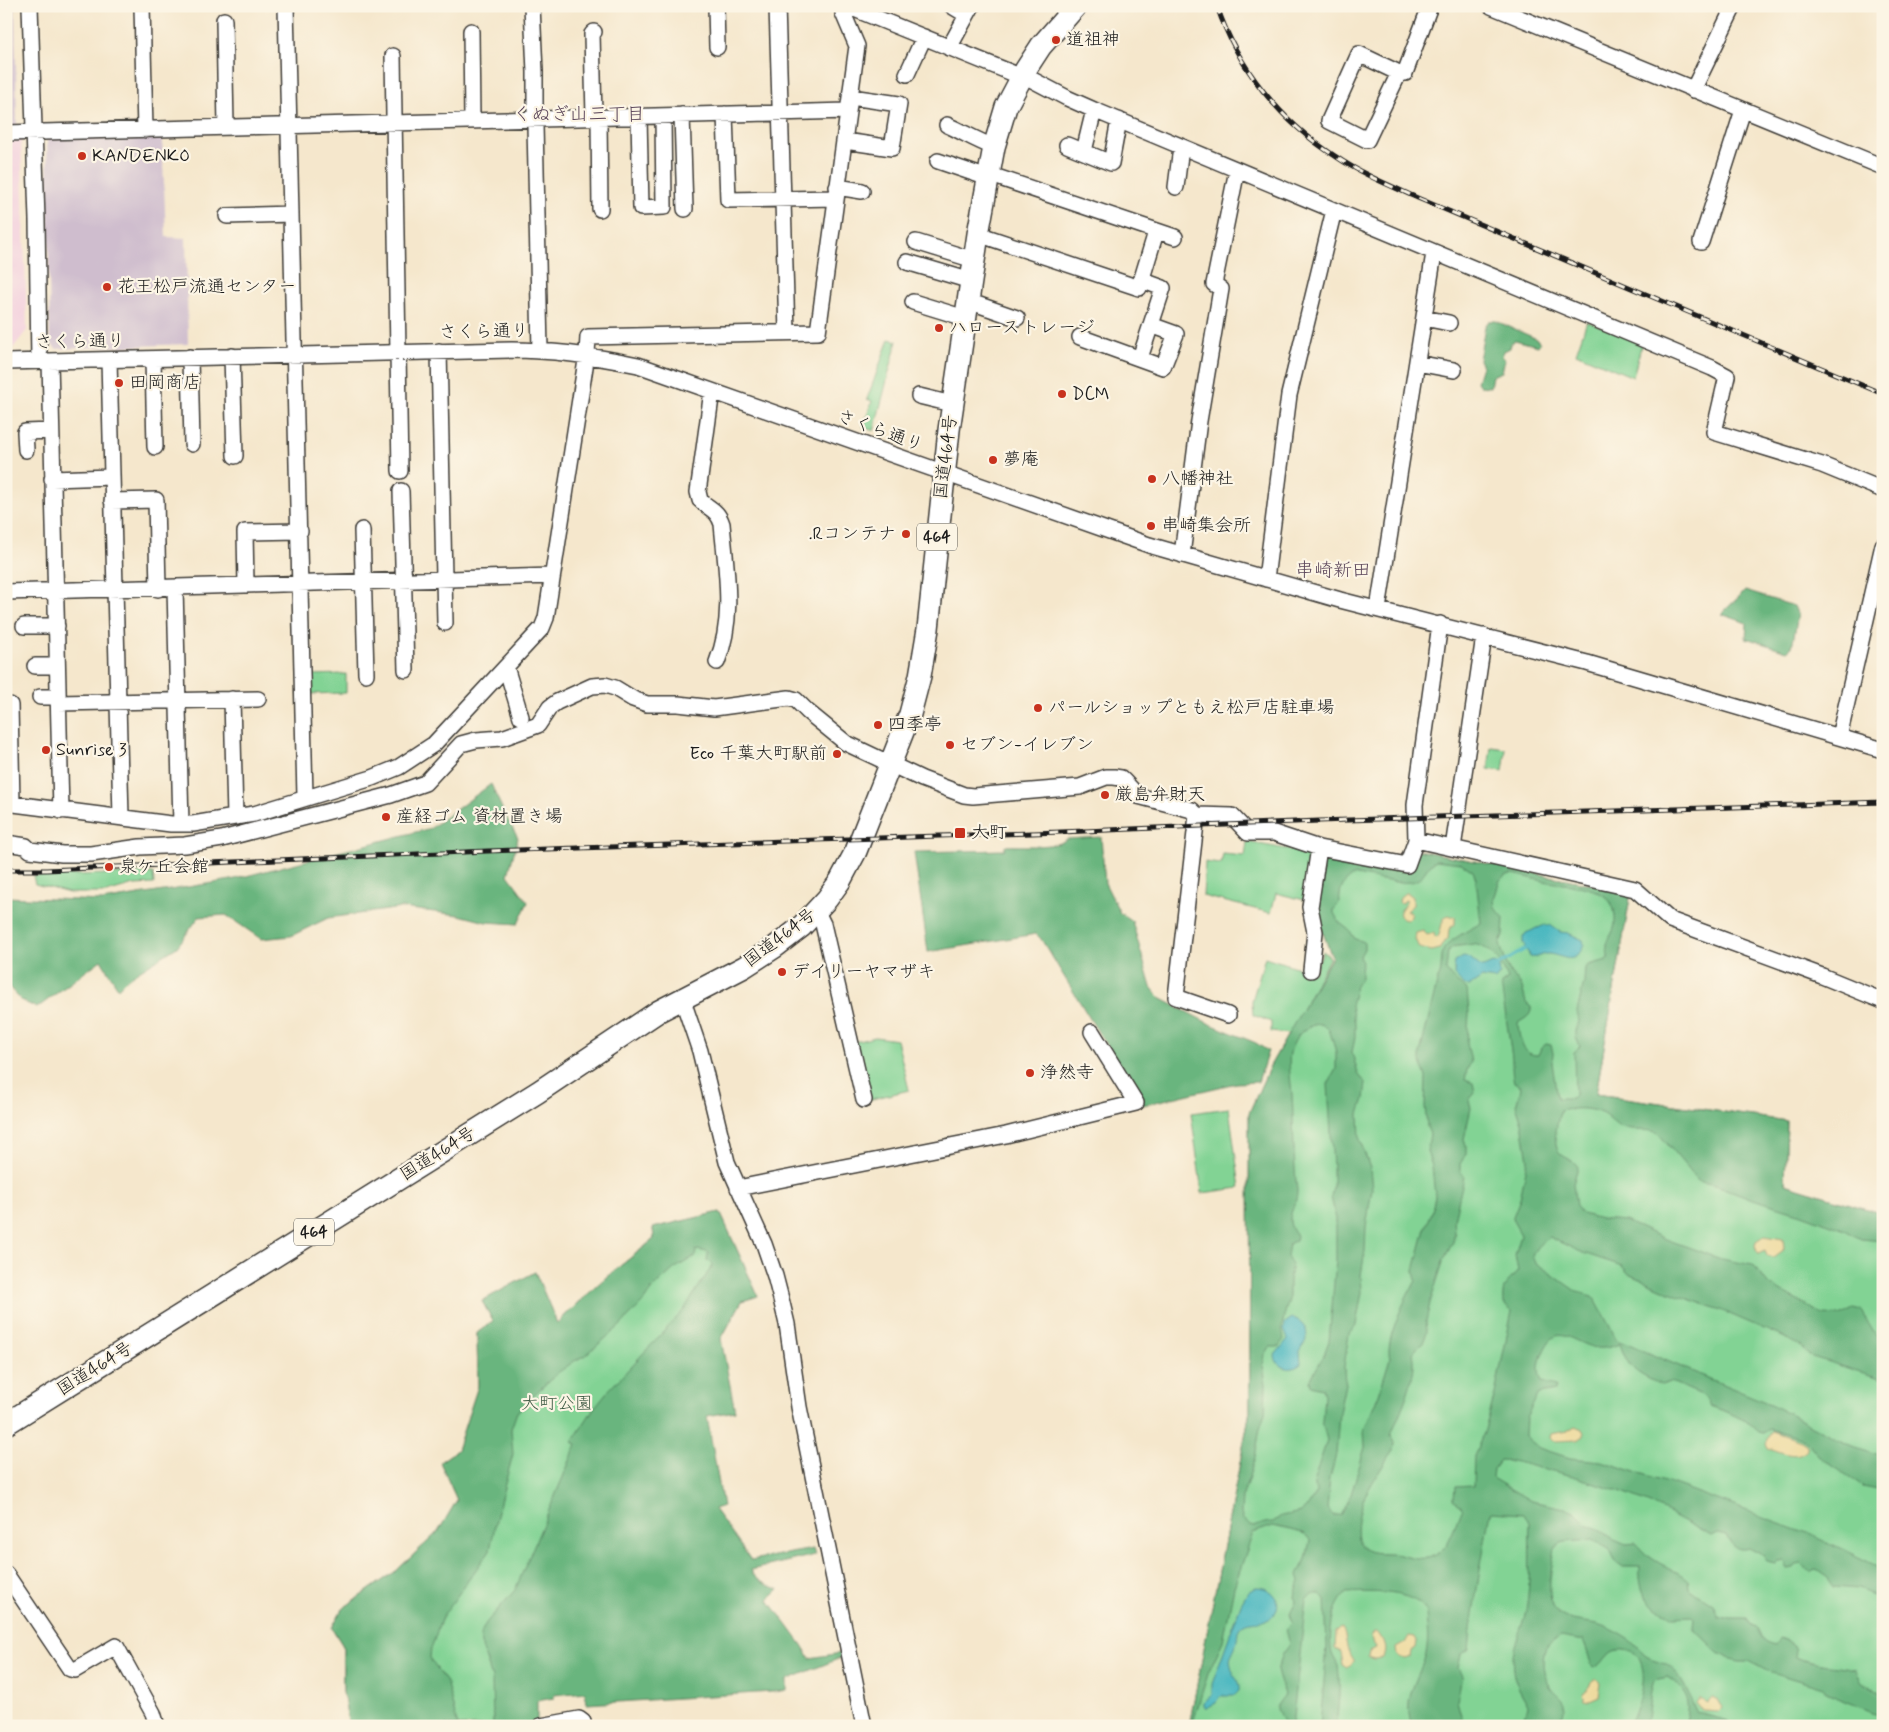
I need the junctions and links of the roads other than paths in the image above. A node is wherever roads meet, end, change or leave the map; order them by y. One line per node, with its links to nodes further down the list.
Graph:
1 (30, 6): 42 (street)
2 (142, 6): 41 (street)
3 (286, 6): 39 (street)
4 (532, 6): 34 (street)
5 (716, 6): 18 (street)
6 (777, 6): 28 (street)
7 (846, 6): 17 (street); 25 (street)
8 (952, 6): 13 (street)
9 (1076, 6): 23 (highway, 国道464号 / 464)
10 (1430, 6): 21 (street)
11 (1734, 6): 24 (street)
12 (1499, 8): 24 (street)
13 (969, 11): 19 (street)
14 (224, 20): 40 (street)
15 (471, 31): 35 (street)
16 (594, 32): 33 (street)
17 (924, 38): 19 (street); 22 (street)
18 (717, 47)
19 (949, 48): 23 (street)
20 (393, 56): 37 (street)
21 (1399, 72): 21 (street)
22 (906, 74)
23 (1022, 76): 26 (street); 46 (highway, 国道464号 / 464)
24 (1693, 90): 27 (street)
25 (849, 104): 28 (street); 44 (street); 44 (street)
26 (1094, 110): 36 (street); 48 (street)
27 (1743, 110): 50 (street); 66 (street)
28 (781, 113): 29 (street); 56 (street)
29 (726, 114): 30 (street); 56 (street)
30 (682, 115): 31 (street); 58 (street)
31 (663, 116): 32 (street); 32 (street)
32 (639, 117): 33 (street)
33 (596, 118): 34 (street); 57 (street)
34 (536, 119): 35 (street); 79 (street)
35 (472, 120): 37 (street)
36 (1120, 120): 47 (street); 48 (street)
37 (394, 123): 39 (street); 81 (street)
38 (947, 125): 46 (street)
39 (289, 126): 40 (street); 60 (street)
40 (226, 127): 41 (street)
41 (145, 130): 42 (street)
42 (34, 132): 43 (street); 89 (street)
43 (6, 133)
44 (845, 141): 55 (street)
45 (1067, 145): 48 (street)
46 (994, 147): 52 (highway, 国道464号 / 464)
47 (1181, 147): 51 (street); 53 (street)
48 (1084, 151)
49 (938, 161): 52 (street)
50 (1883, 167)
51 (1237, 170): 59 (street); 111 (street)
52 (988, 176): 62 (street); 63 (highway, 国道464号 / 464)
53 (1174, 179)
54 (862, 190): 55 (street)
55 (837, 192): 56 (street); 77 (street)
56 (784, 198): 77 (street)
57 (600, 209)
58 (685, 209)
59 (1334, 210): 67 (street); 114 (street)
60 (291, 214): 61 (street); 82 (street)
61 (227, 216)
62 (1156, 232): 64 (street); 70 (street)
63 (978, 234): 68 (highway, 国道464号 / 464); 70 (street)
64 (1174, 237)
65 (916, 242): 68 (street)
66 (1701, 242)
67 (1434, 253): 74 (street); 105 (street)
68 (974, 260): 71 (highway, 国道464号 / 464)
69 (907, 262): 71 (street)
70 (1141, 280): 76 (street)
71 (968, 300): 72 (street); 73 (street); 95 (highway, 国道464号 / 464)
72 (918, 307)
73 (1017, 318)
74 (1424, 318): 75 (street); 91 (street)
75 (1449, 323)
76 (1151, 324): 86 (street); 86 (street)
77 (788, 332): 83 (street)
78 (1080, 337): 86 (street)
79 (540, 350): 80 (street, さくら通り); 83 (street, さくら通り)
80 (439, 351): 81 (street, さくら通り); 113 (street)
81 (398, 352): 82 (street, さくら通り); 101 (street)
82 (295, 354): 84 (street, さくら通り); 109 (street)
83 (587, 354): 93 (street, さくら通り); 112 (street)
84 (232, 356): 85 (street, さくら通り); 100 (street)
85 (190, 357): 88 (street, さくら通り); 97 (street)
86 (1140, 358)
87 (109, 360): 88 (street, さくら通り); 89 (street, さくら通り); 103 (street)
88 (153, 360): 98 (street)
89 (44, 361): 90 (street, さくら通り); 96 (street)
90 (6, 362)
91 (1417, 363): 92 (street); 124 (street)
92 (1454, 370)
93 (712, 391): 102 (street, さくら通り); 130 (street)
94 (919, 396): 95 (street)
95 (952, 404): 102 (highway, 国道464号 / 464)
96 (51, 431): 99 (street); 104 (street)
97 (192, 444)
98 (155, 447)
99 (26, 450)
100 (235, 456)
101 (400, 471)
102 (943, 473): 111 (street, さくら通り); 149 (highway, 国道464号 / 464)
103 (111, 477): 104 (street); 107 (street)
104 (52, 479): 122 (street)
105 (1883, 490)
106 (401, 491): 115 (street)
107 (112, 501): 120 (street); 121 (street)
108 (362, 530): 116 (street)
109 (300, 531): 117 (street); 118 (street)
110 (1883, 545): 145 (street)
111 (1182, 555): 114 (street, さくら通り)
112 (552, 576): 113 (street); 133 (street)
113 (444, 579): 115 (street); 125 (street)
114 (1266, 579): 124 (street, さくら通り)
115 (403, 580): 116 (street); 134 (street)
116 (363, 582): 117 (street); 135 (street)
117 (301, 583): 118 (street); 150 (street)
118 (246, 585): 119 (street)
119 (175, 588): 120 (street); 140 (street)
120 (158, 589): 121 (street)
121 (116, 590): 122 (street); 141 (street)
122 (56, 591): 123 (street); 128 (street)
123 (6, 592)
124 (1378, 609): 126 (street, さくら通り)
125 (445, 623)
126 (1440, 624): 129 (street, さくら通り); 157 (street)
127 (24, 626): 128 (street)
128 (57, 626): 132 (street)
129 (1484, 636): 145 (street, さくら通り); 160 (street)
130 (717, 662)
131 (36, 666): 132 (street)
132 (57, 666): 138 (street)
133 (506, 667): 143 (street); 144 (street)
134 (406, 670)
135 (366, 674)
136 (40, 697): 138 (street)
137 (258, 699): 139 (street)
138 (58, 700): 141 (street); 152 (street)
139 (232, 700): 140 (street); 154 (street)
140 (178, 701): 141 (street); 156 (street)
141 (118, 702): 155 (street)
142 (6, 705): 147 (street)
143 (462, 716): 146 (street); 150 (street)
144 (521, 717)
145 (1839, 737): 148 (street, さくら通り)
146 (476, 740): 149 (street); 158 (street)
147 (8, 746): 151 (street)
148 (1883, 750)
149 (891, 764): 153 (street); 161 (highway, 国道464号 / 464)
150 (306, 797): 154 (street)
151 (9, 804): 152 (street)
152 (61, 811): 155 (street)
153 (1197, 816): 159 (street); 165 (street)
154 (235, 817): 156 (street)
155 (121, 818): 156 (street)
156 (181, 824)
157 (1416, 840): 159 (street); 160 (street)
158 (6, 843)
159 (1319, 848): 162 (street)
160 (1453, 848): 164 (street)
161 (817, 912): 163 (highway, 国道464号 / 464); 167 (street)
162 (1311, 970)
163 (682, 998): 168 (street); 169 (highway, 国道464号 / 464)
164 (1883, 1001)
165 (1228, 1015)
166 (1092, 1032): 168 (street)
167 (864, 1100)
168 (738, 1188): 174 (street)
169 (6, 1424)
170 (6, 1574): 171 (street)
171 (157, 1726)
172 (541, 1726): 173 (street)
173 (583, 1726)
174 (864, 1726)

